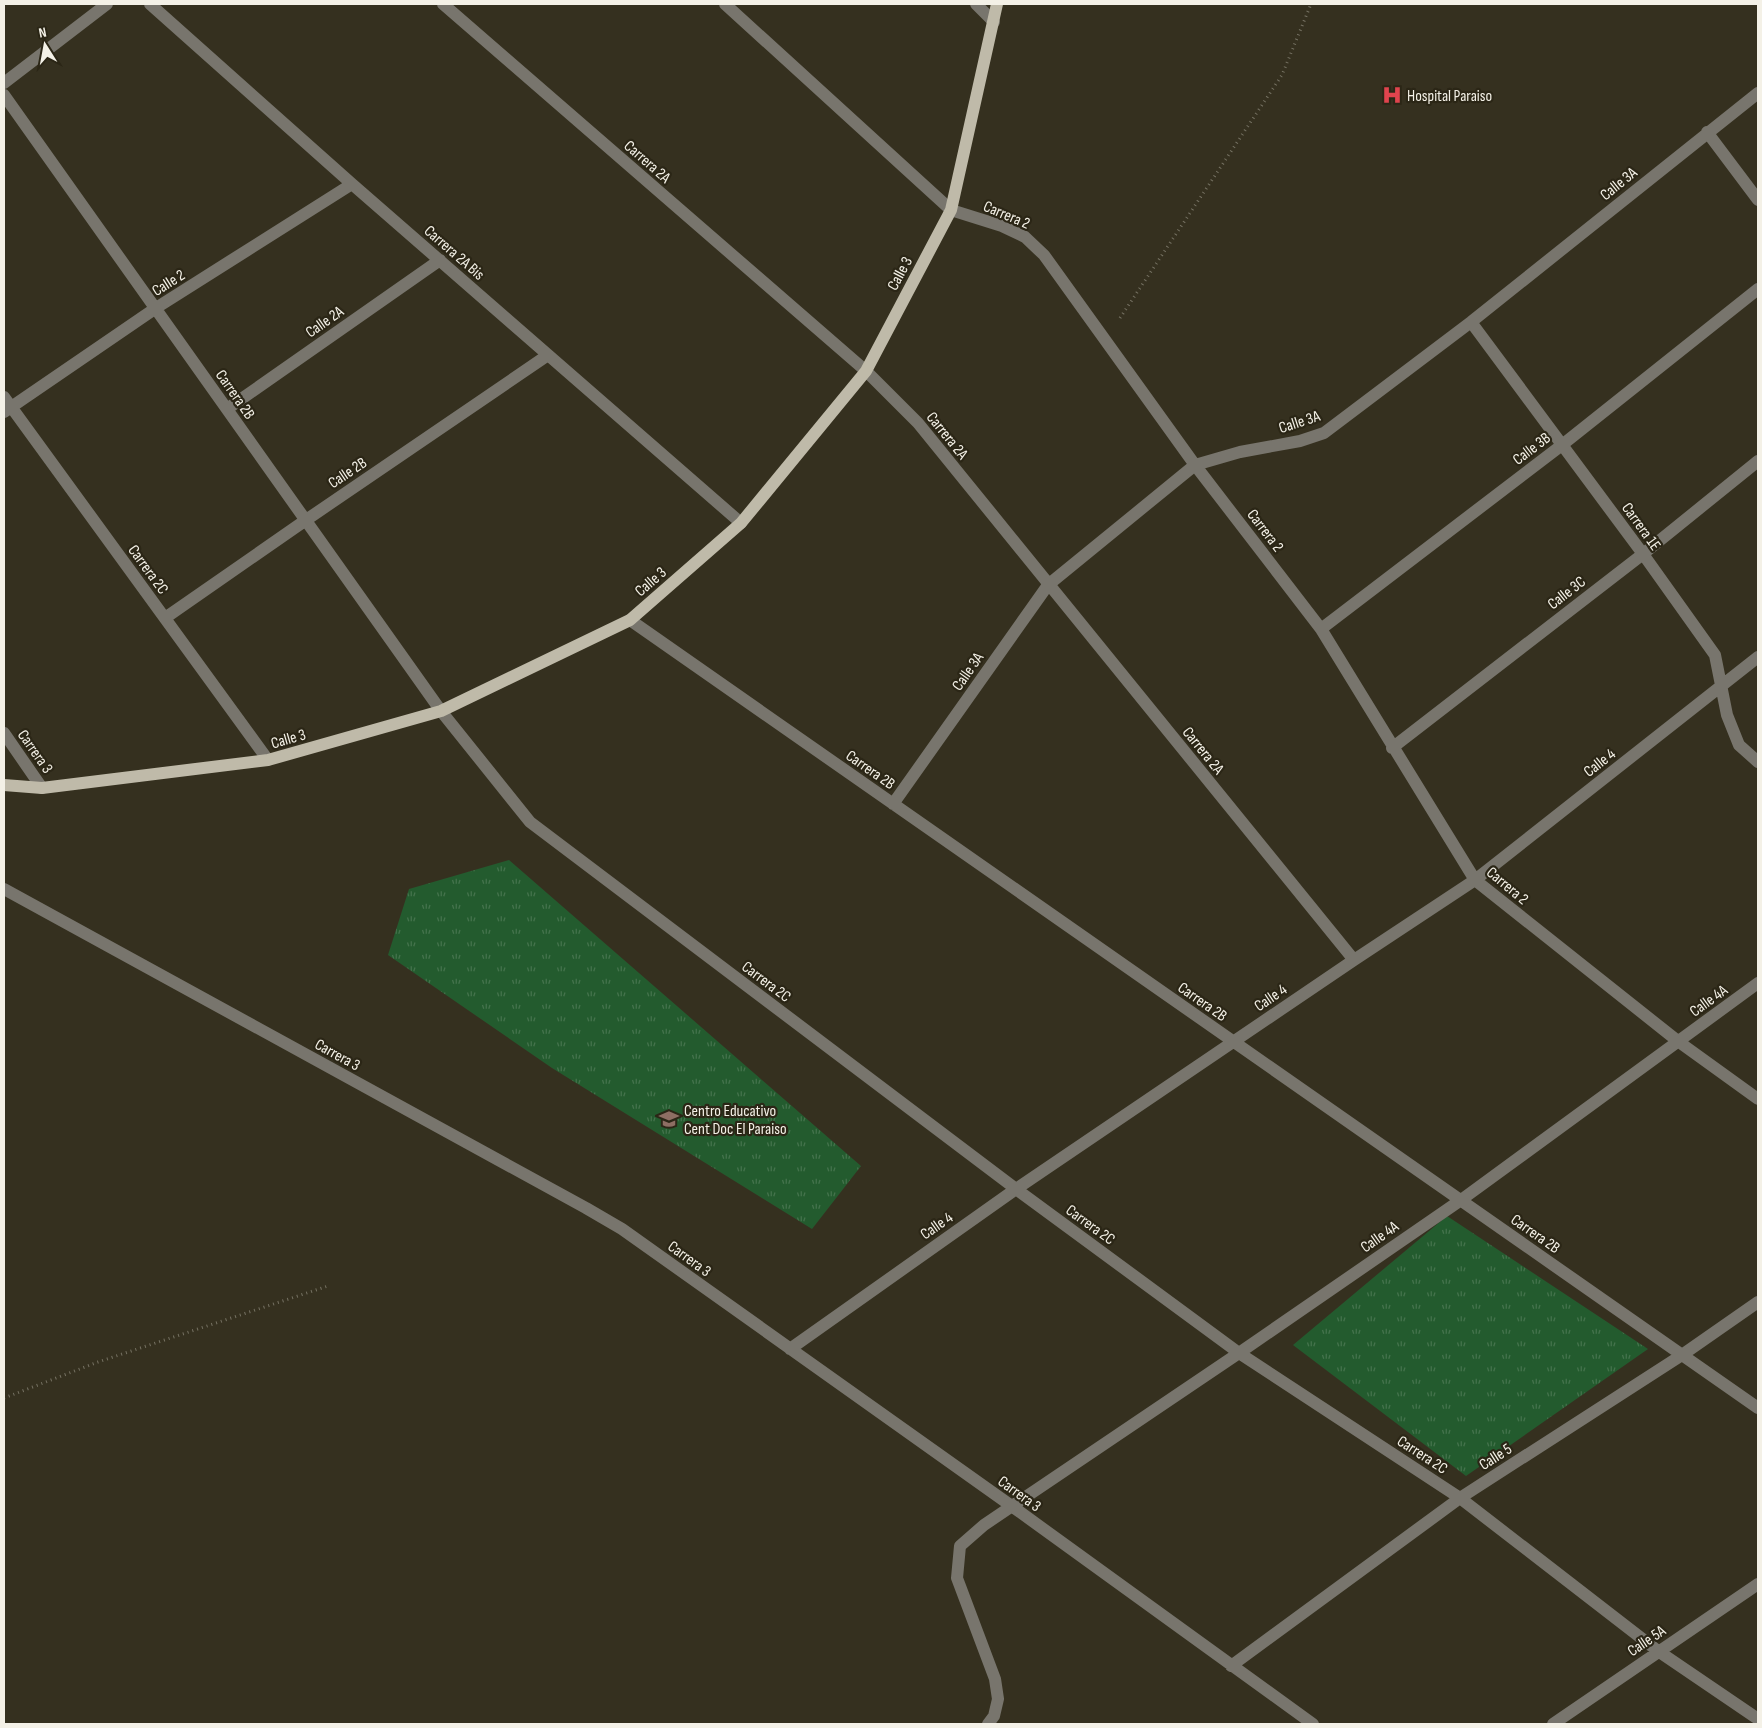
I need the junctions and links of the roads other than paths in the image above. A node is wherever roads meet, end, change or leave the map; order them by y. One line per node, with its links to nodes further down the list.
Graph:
1 (107, 4): 8 (street)
2 (150, 4): 12 (street, Carrera 2A Bis)
3 (443, 4): 20 (street, Carrera 2A)
4 (724, 4): 14 (street, Carrera 2)
5 (976, 4): 7 (street)
6 (997, 4): 7 (main road, Calle 3)
7 (994, 22): 14 (main road, Calle 3)
8 (4, 83)
9 (1758, 93): 11 (street, Calle 3A)
10 (4, 95): 17 (street, Carrera 2B)
11 (1707, 132): 13 (street); 18 (street, Calle 3A)
12 (352, 184): 15 (street, Carrera 2A Bis); 17 (street, Calle 2)
13 (1758, 200)
14 (951, 210): 20 (main road, Calle 3); 26 (street, Carrera 2)
15 (440, 260): 19 (street, Carrera 2A Bis); 22 (street, Calle 2A)
16 (1758, 289): 24 (street, Calle 3B)
17 (156, 308): 22 (street, Carrera 2B); 23 (street, Calle 2)
18 (1471, 322): 24 (street, Carrera 1E); 26 (street, Calle 3A)
19 (548, 355): 27 (street, Calle 2B); 28 (street, Carrera 2A Bis)
20 (866, 371): 28 (main road, Calle 3); 30 (street, Carrera 2A)
21 (4, 397): 23 (street, Carrera 2C)
22 (227, 409): 27 (street, Carrera 2B)
23 (8, 410): 31 (street, Carrera 2C)
24 (1562, 445): 29 (street, Carrera 1E); 33 (street, Calle 3B)
25 (1758, 461): 29 (street, Calle 3C)
26 (1195, 465): 30 (street, Calle 3A); 33 (street, Carrera 2)
27 (306, 520): 31 (street, Calle 2B); 36 (street, Carrera 2B)
28 (741, 523): 32 (main road, Calle 3)
29 (1643, 554): 35 (street, Carrera 1E); 38 (street, Calle 3C)
30 (1048, 585): 43 (street, Calle 3A); 46 (street, Carrera 2A)
31 (165, 618): 39 (street, Carrera 2C)
32 (630, 620): 36 (main road, Calle 3); 43 (street, Carrera 2B)
33 (1321, 629): 38 (street, Carrera 2)
34 (1758, 657): 35 (street, Calle 4)
35 (1722, 686): 40 (street, Carrera 1E); 44 (street, Calle 4)
36 (441, 711): 39 (main road, Calle 3); 51 (street, Carrera 2C)
37 (4, 733): 42 (street, Carrera 3)
38 (1392, 748): 44 (street, Carrera 2)
39 (268, 760): 42 (main road, Calle 3)
40 (1758, 762)
41 (4, 785): 42 (main road, Calle 3)
42 (42, 788)
43 (893, 804): 48 (street, Carrera 2B)
44 (1475, 880): 46 (street, Calle 4); 49 (street, Carrera 2)
45 (4, 889): 54 (street, Carrera 3)
46 (1354, 960): 48 (street, Calle 4)
47 (1758, 983): 49 (street, Calle 4A)
48 (1233, 1041): 51 (street, Calle 4); 52 (street, Carrera 2B)
49 (1679, 1042): 50 (street, Carrera 2); 52 (street, Calle 4A)
50 (1758, 1099)
51 (1016, 1189): 54 (street, Calle 4); 55 (street, Carrera 2C)
52 (1460, 1200): 55 (street, Calle 4A); 56 (street, Carrera 2B)
53 (1758, 1302): 56 (street, Calle 5)
54 (790, 1349): 59 (street, Carrera 3)
55 (1239, 1353): 58 (street, Carrera 2C); 59 (street, Calle 4A)
56 (1682, 1355): 57 (street, Carrera 2B); 58 (street, Calle 5)
57 (1758, 1408)
58 (1460, 1498): 61 (street, Carrera 2C); 62 (street, Calle 5)
59 (1012, 1507): 62 (street, Carrera 3); 64 (street, Calle 4A)
60 (1758, 1584): 61 (street, Calle 5A)
61 (1658, 1651): 63 (street, Carrera 2C); 66 (street, Calle 5A)
62 (1232, 1666): 65 (street, Carrera 3)
63 (1758, 1719)
64 (988, 1724)
65 (1313, 1724)
66 (1553, 1724)

